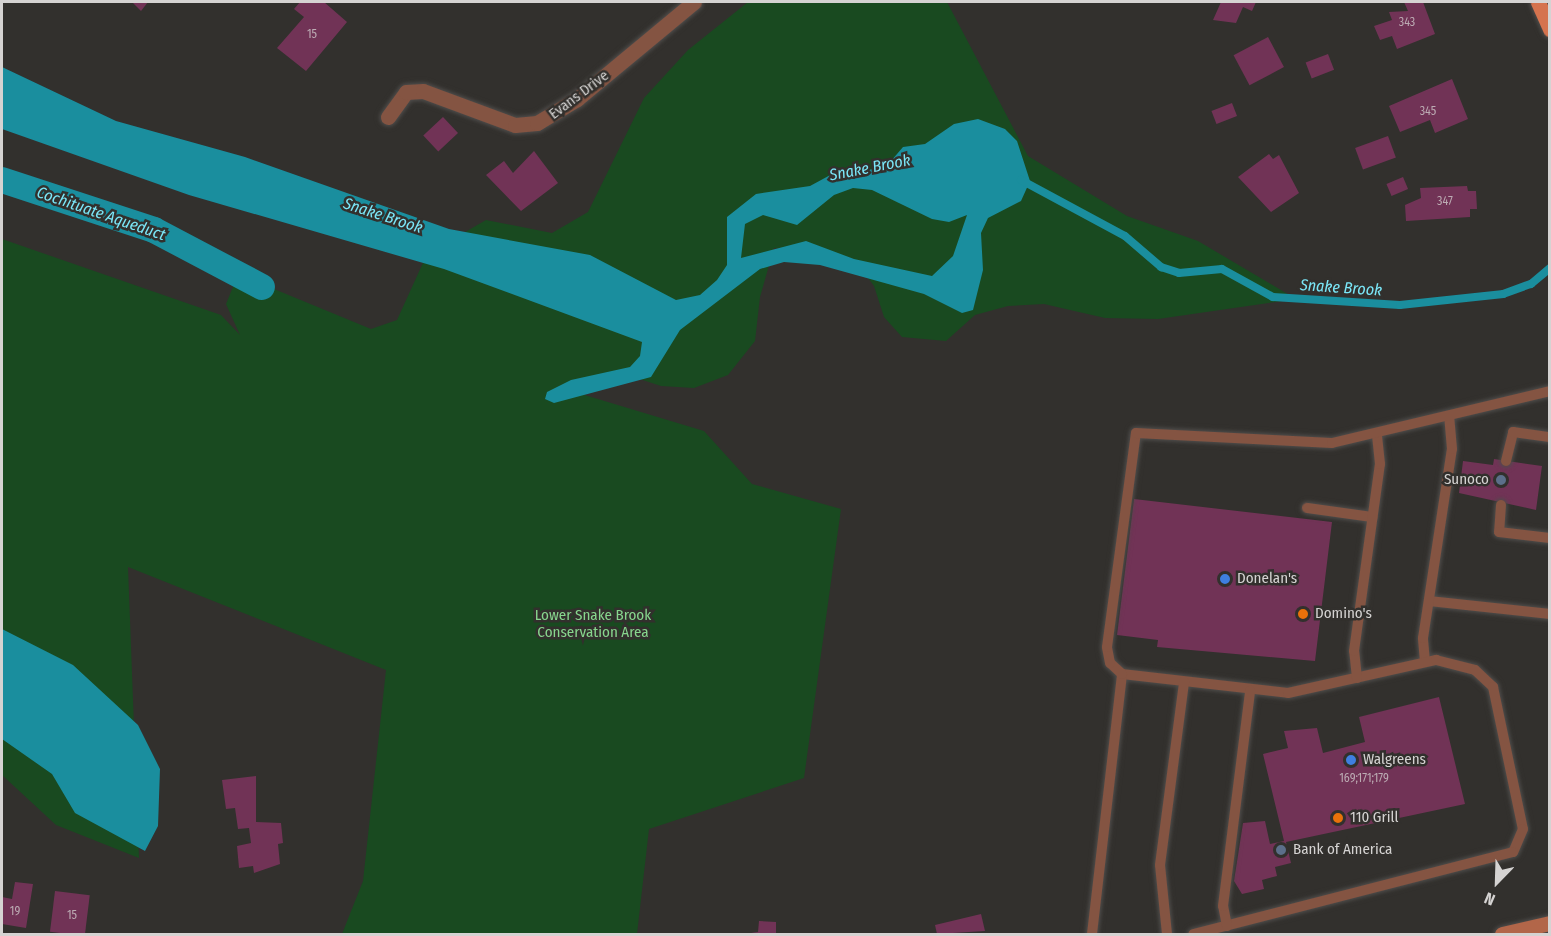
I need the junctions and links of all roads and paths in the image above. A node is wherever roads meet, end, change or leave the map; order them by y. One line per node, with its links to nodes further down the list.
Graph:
1 (694, 2): 4 (street, Evans Drive)
2 (1543, 6): 3 (main road)
3 (1550, 29)
4 (388, 117)
5 (1550, 391): 6 (lane)
6 (1449, 416): 7 (lane); 14 (lane)
7 (1377, 433): 12 (lane); 17 (lane)
8 (1550, 437): 9 (lane)
9 (1506, 461)
10 (1501, 505): 13 (lane)
11 (1307, 508): 12 (lane)
12 (1372, 517): 18 (lane)
13 (1550, 538)
14 (1429, 601): 15 (lane); 16 (lane)
15 (1550, 614)
16 (1425, 662): 18 (lane); 22 (lane)
17 (1122, 674): 19 (lane); 23 (lane)
18 (1357, 678): 20 (lane)
19 (1184, 682): 20 (lane); 24 (lane)
20 (1250, 691): 22 (lane)
21 (1550, 923): 26 (main road)
22 (1227, 926): 25 (lane)
23 (1092, 934)
24 (1167, 934)
25 (1193, 934)
26 (1502, 934)

